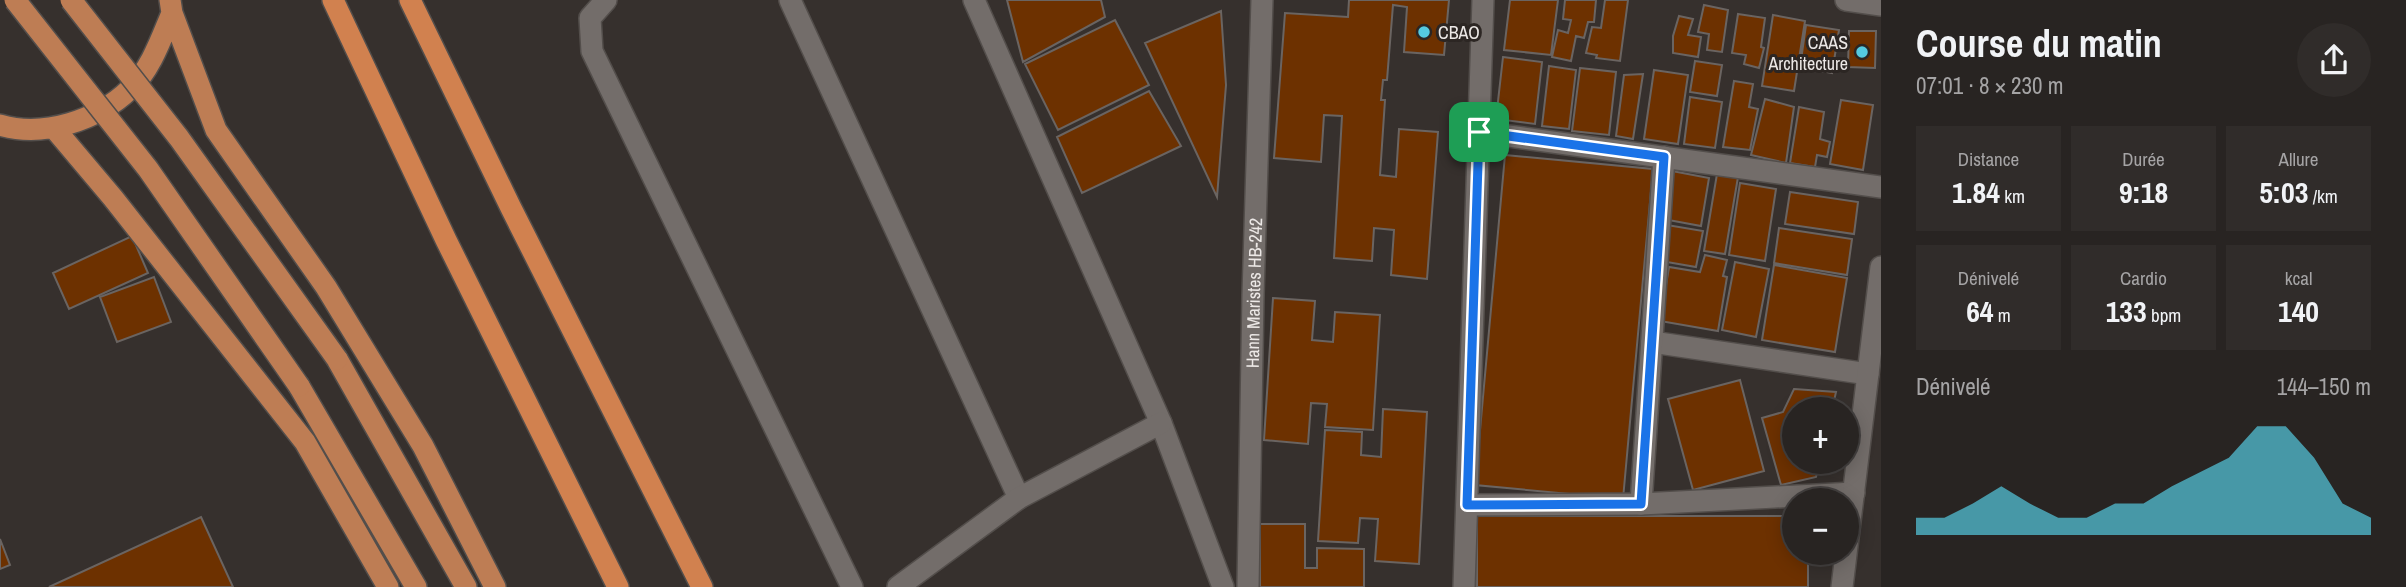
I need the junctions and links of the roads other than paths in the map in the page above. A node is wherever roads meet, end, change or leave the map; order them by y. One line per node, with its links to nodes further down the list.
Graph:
1 (15, 0): 29 (highway, bridge)
2 (71, 0): 30 (highway, bridge)
3 (332, 0): 32 (highway)
4 (410, 0): 33 (highway)
5 (606, 0): 34 (street)
6 (790, 0): 24 (street)
7 (974, 0): 21 (street)
8 (1262, 0): 37 (street, Hann Maristes HB-242)
9 (1483, 0): 15 (street)
10 (1846, 0): 11 (street)
11 (1881, 5)
12 (171, 7): 14 (highway); 31 (highway)
13 (0, 125): 14 (highway)
14 (54, 128): 28 (highway)
15 (1479, 132): 16 (street); 26 (street)
16 (1664, 157): 17 (street); 19 (street)
17 (1881, 187)
18 (1881, 267): 20 (street)
19 (1652, 342): 20 (street); 25 (street)
20 (1868, 374): 22 (street)
21 (1161, 423): 24 (street); 36 (street)
22 (1855, 488)
23 (1782, 497): 25 (street)
24 (1019, 498): 35 (street)
25 (1641, 504): 26 (street)
26 (1467, 505): 38 (street)
27 (1845, 565): 39 (street)
28 (388, 587)
29 (416, 587)
30 (466, 587)
31 (495, 587)
32 (618, 587)
33 (702, 587)
34 (852, 587)
35 (898, 587)
36 (1223, 587)
37 (1248, 587)
38 (1464, 587)
39 (1842, 587)

